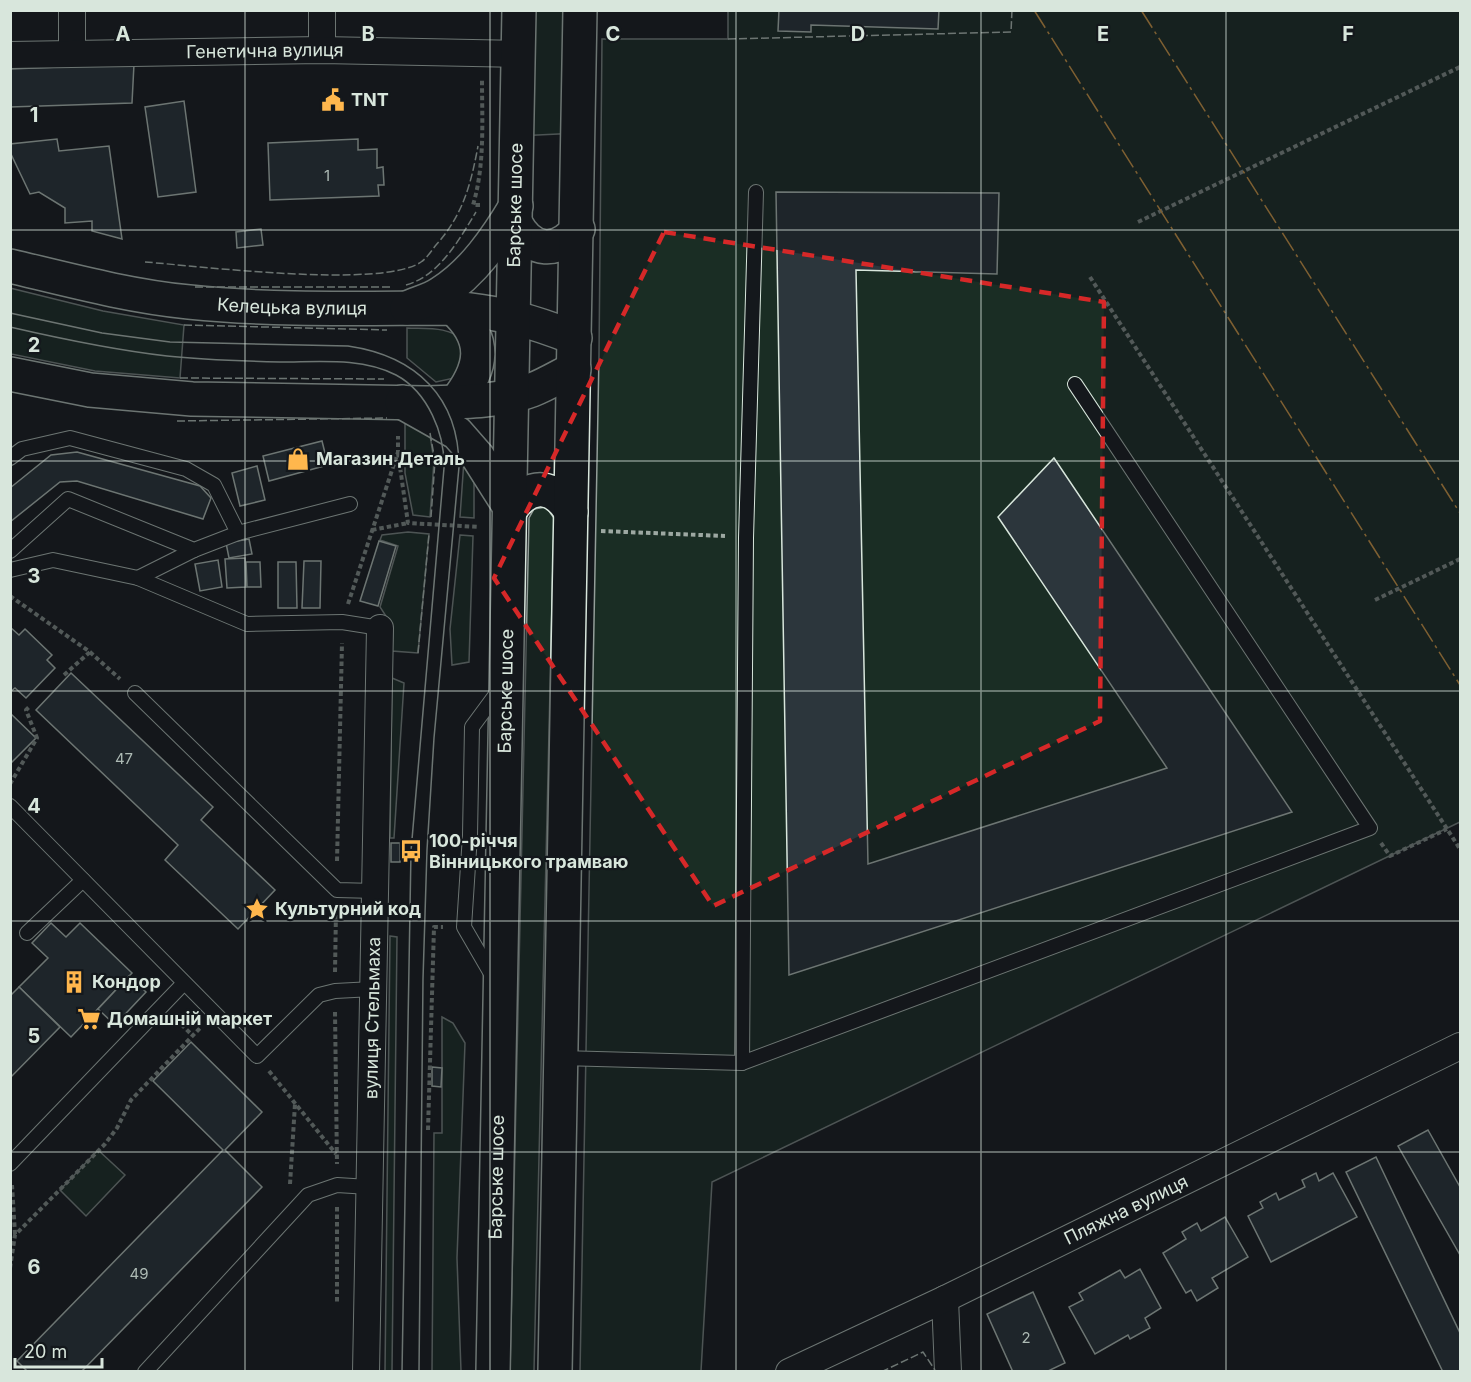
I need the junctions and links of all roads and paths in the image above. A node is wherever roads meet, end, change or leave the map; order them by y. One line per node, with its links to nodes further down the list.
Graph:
1 (72, 10): 7 (street)
2 (322, 10): 5 (street)
3 (519, 10): 8 (main road, Барське шосе)
4 (580, 10): 15 (main road)
5 (322, 50): 6 (street, Генетична вулиця); 7 (street, Генетична вулиця)
6 (483, 52): 8 (street, Генетична вулиця); 12 (path)
7 (72, 53): 9 (street, Генетична вулиця)
8 (519, 54): 13 (main road, Барське шосе)
9 (10, 55)
10 (1461, 67): 14 (path)
11 (756, 192): 61 (lane)
12 (473, 205)
13 (516, 215): 15 (main road); 18 (main road); 20 (main road, Барське шосе)
14 (1138, 222)
15 (578, 229): 21 (main road)
16 (10, 266): 18 (main road, Келецька вулиця)
17 (1090, 278): 48 (path)
18 (407, 308): 19 (main road, Келецька вулиця)
19 (453, 308): 20 (main road, Келецька вулиця); 26 (main road)
20 (515, 316): 21 (main road, Келецька вулиця); 24 (main road, Барське шосе)
21 (575, 353): 24 (main road); 30 (main road)
22 (10, 374): 25 (main road)
23 (1075, 384): 61 (lane)
24 (512, 395): 26 (main road); 29 (main road, Барське шосе)
25 (402, 402): 26 (main road); 29 (main road)
26 (456, 402)
27 (10, 458): 33 (lane)
28 (350, 504): 33 (lane)
29 (511, 509): 30 (main road); 73 (main road, Барське шосе)
30 (571, 512): 60 (main road)
31 (408, 523): 32 (path)
32 (372, 530)
33 (238, 533): 34 (lane)
34 (194, 550): 35 (lane); 38 (lane)
35 (10, 551)
36 (1461, 559): 40 (path)
37 (10, 570): 38 (lane)
38 (138, 578): 41 (lane)
39 (10, 596): 42 (path)
40 (1375, 600)
41 (380, 628): 52 (street, вулиця Стельмаха)
42 (90, 652): 43 (path); 44 (path)
43 (64, 675)
44 (135, 693): 52 (lane)
45 (30, 706): 46 (path)
46 (10, 784)
47 (10, 806): 51 (lane)
48 (1447, 829): 49 (path); 50 (path)
49 (1461, 849)
50 (1390, 856)
51 (83, 880): 54 (lane); 55 (lane)
52 (375, 891): 56 (street, вулиця Стельмаха)
53 (434, 927): 63 (path)
54 (27, 933)
55 (184, 983): 57 (lane); 65 (lane)
56 (373, 989): 59 (lane); 66 (street, вулиця Стельмаха)
57 (215, 1013): 59 (lane); 68 (path)
58 (1461, 1046): 70 (street, Пляжна вулиця)
59 (257, 1056): 62 (path)
60 (561, 1058): 61 (lane); 74 (main road)
61 (742, 1063)
62 (296, 1104): 64 (path); 67 (path)
63 (428, 1130)
64 (336, 1155)
65 (11, 1164): 68 (path)
66 (369, 1187): 67 (lane); 72 (street, вулиця Стельмаха)
67 (287, 1217): 71 (lane)
68 (15, 1235): 69 (path)
69 (10, 1268)
70 (945, 1299): 75 (street, Пляжна вулиця); 76 (street)
71 (145, 1371)
72 (366, 1371)
73 (493, 1371)
74 (555, 1371)
75 (789, 1371)
76 (948, 1371)

